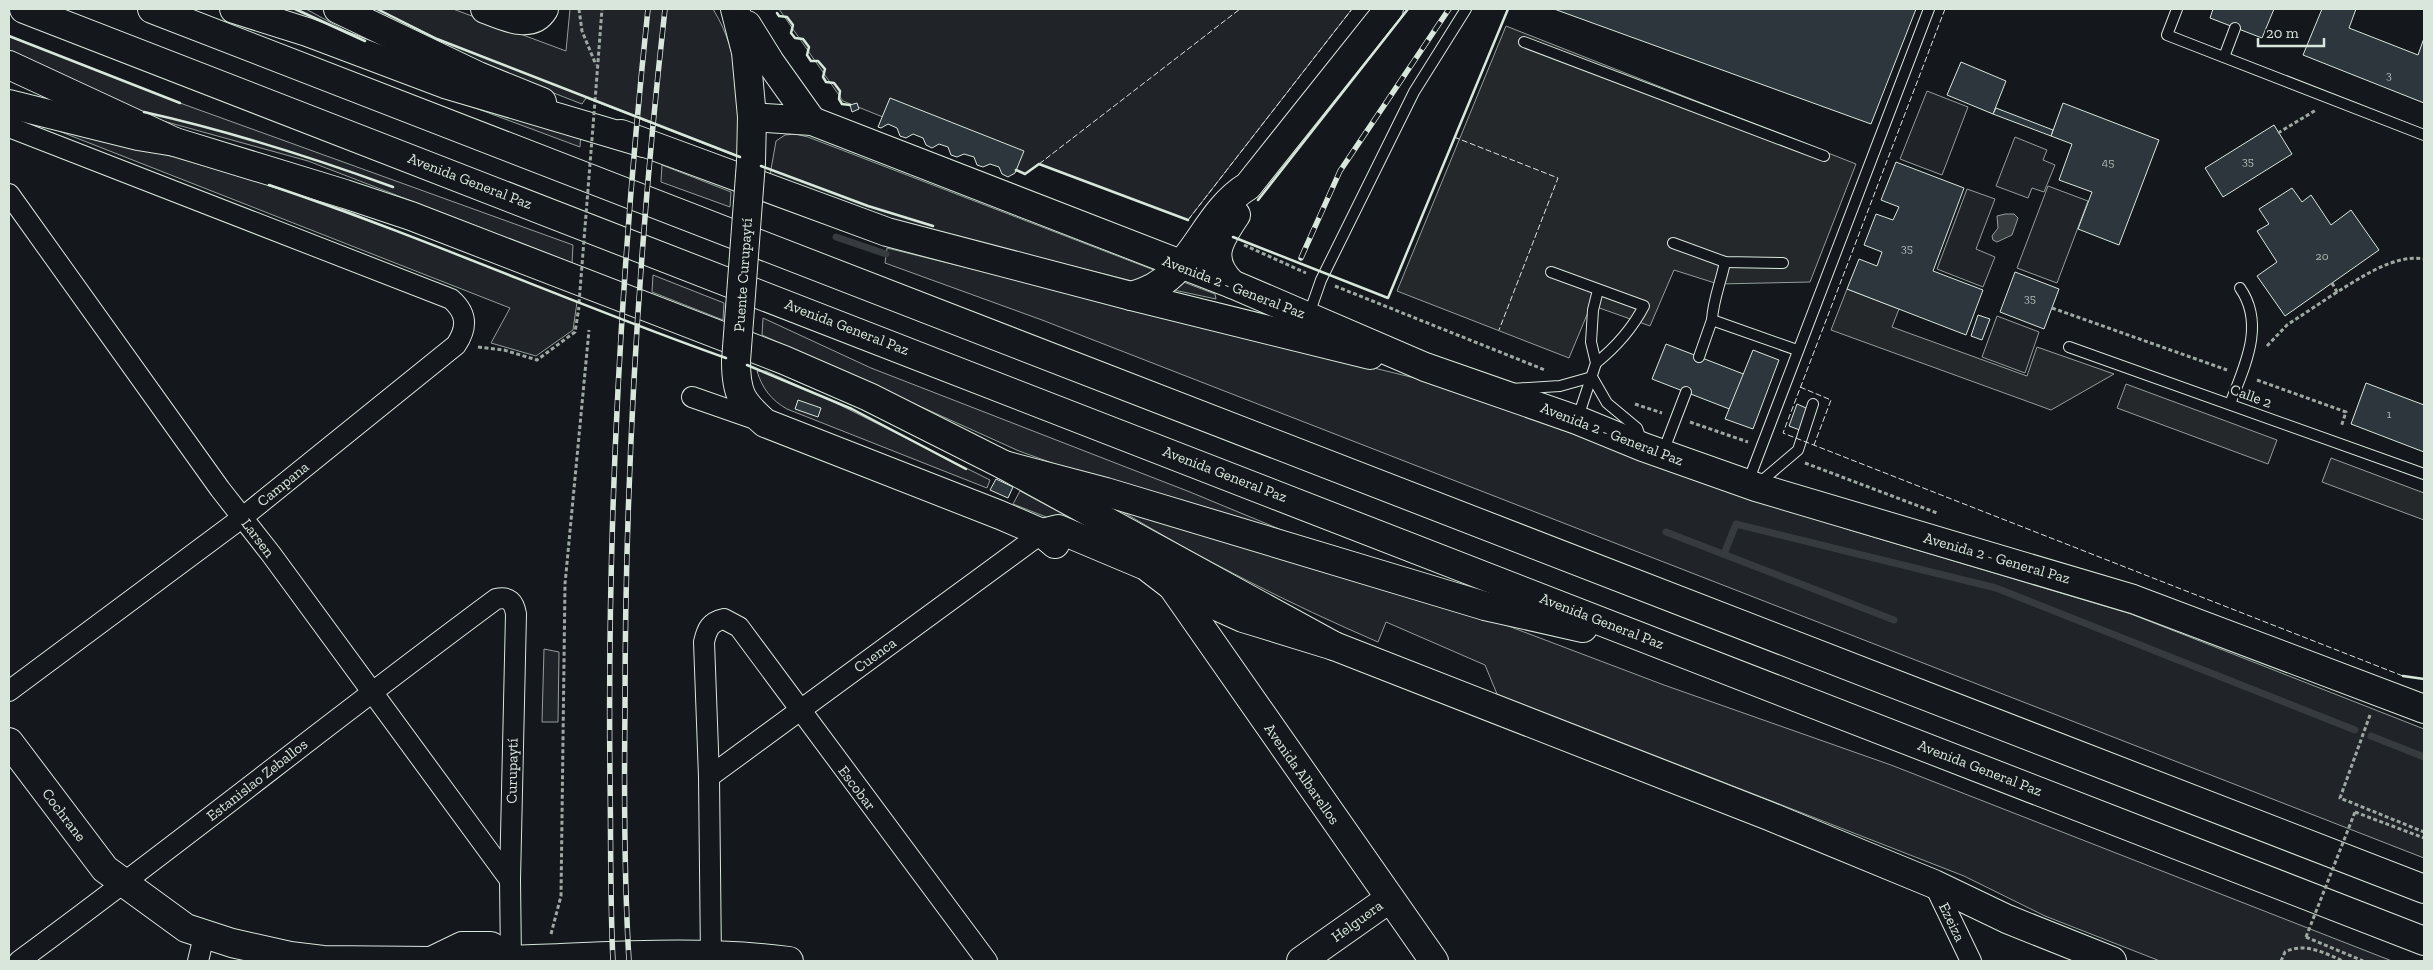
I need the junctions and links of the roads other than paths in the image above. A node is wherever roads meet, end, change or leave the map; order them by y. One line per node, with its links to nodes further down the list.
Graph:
1 (24, 9): 58 (main road, Avenida General Paz)
2 (152, 9): 68 (main road)
3 (234, 9): 22 (main road)
4 (338, 9): 22 (main road)
5 (486, 9): 6 (main road)
6 (544, 9)
7 (736, 9): 17 (main road, Puente Curupaytí); 18 (main road)
8 (1389, 9): 24 (main road)
9 (1466, 9): 36 (lane)
10 (1929, 9): 38 (lane)
11 (2177, 9): 14 (lane)
12 (2235, 28): 14 (lane)
13 (1524, 42): 23 (lane)
14 (2224, 57): 20 (lane)
15 (9, 65): 21 (main road)
16 (9, 104): 21 (main road)
17 (752, 117): 18 (main road, Avenida 2 - General Paz); 48 (main road, Puente Curupaytí, bridge)
18 (812, 121): 29 (main road, Avenida 2 - General Paz)
19 (9, 127): 53 (street, Campana)
20 (2424, 135)
21 (175, 142): 50 (main road)
22 (644, 143): 34 (main road)
23 (1824, 156)
24 (1248, 186): 29 (main road); 31 (main road)
25 (9, 194): 53 (street, Larsen)
26 (1673, 243): 27 (lane)
27 (1725, 262): 28 (lane); 35 (lane)
28 (1783, 263)
29 (1181, 266): 31 (main road, Avenida 2 - General Paz); 34 (main road)
30 (1551, 272): 33 (lane)
31 (1232, 284): 36 (main road, Avenida 2 - General Paz)
32 (2240, 288): 46 (lane)
33 (1598, 290): 40 (lane); 40 (lane)
34 (1131, 296): 36 (main road)
35 (1712, 320): 38 (lane); 39 (lane)
36 (1304, 327): 43 (main road, Avenida 2 - General Paz)
37 (2068, 347): 46 (lane, Calle 2)
38 (1797, 350): 52 (lane)
39 (1699, 357)
40 (1596, 363): 41 (lane)
41 (1592, 377): 43 (lane); 47 (lane); 49 (lane)
42 (1686, 392): 49 (lane)
43 (1502, 393): 47 (main road, Avenida 2 - General Paz)
44 (692, 397): 48 (street)
45 (1813, 404): 52 (lane)
46 (2230, 404): 51 (lane, Calle 2)
47 (1577, 420): 49 (main road, Avenida 2 - General Paz)
48 (765, 423): 54 (main road)
49 (1653, 450): 52 (main road, Avenida 2 - General Paz)
50 (1004, 465): 57 (main road); 58 (main road)
51 (2424, 474)
52 (1751, 485): 61 (main road, Avenida 2 - General Paz)
53 (243, 517): 59 (street, Campana); 60 (street, Larsen)
54 (1042, 532): 55 (main road); 62 (street, Cuenca)
55 (1172, 586): 57 (main road); 69 (main road, Avenida Albarellos)
56 (496, 599): 60 (street, Estanislao Zeballos); 65 (street, Curupaytí)
57 (1334, 646): 67 (main road)
58 (1670, 647): 70 (main road, Avenida General Paz)
59 (9, 691)
60 (371, 691): 65 (street, Larsen); 66 (street, Estanislao Zeballos)
61 (2424, 710)
62 (799, 711): 64 (street, Cuenca); 64 (street, Escobar); 78 (street, Escobar)
63 (9, 742): 66 (main road, Cochrane)
64 (709, 778): 72 (street)
65 (510, 880): 73 (street, Curupaytí)
66 (124, 884): 71 (main road, Cochrane); 75 (street, Estanislao Zeballos)
67 (1934, 884): 81 (street, Ezeiza); 82 (main road)
68 (2424, 889)
69 (1389, 898): 79 (main road, Helguera); 80 (main road, Avenida Albarellos)
70 (2424, 941)
71 (201, 948): 76 (main road, Cochrane)
72 (711, 958): 74 (main road); 77 (main road)
73 (510, 960): 74 (main road); 76 (main road)
74 (559, 960)
75 (19, 961)
76 (431, 961)
77 (789, 961)
78 (987, 961)
79 (1302, 961)
80 (1434, 961)
81 (1971, 961)
82 (2112, 961)

